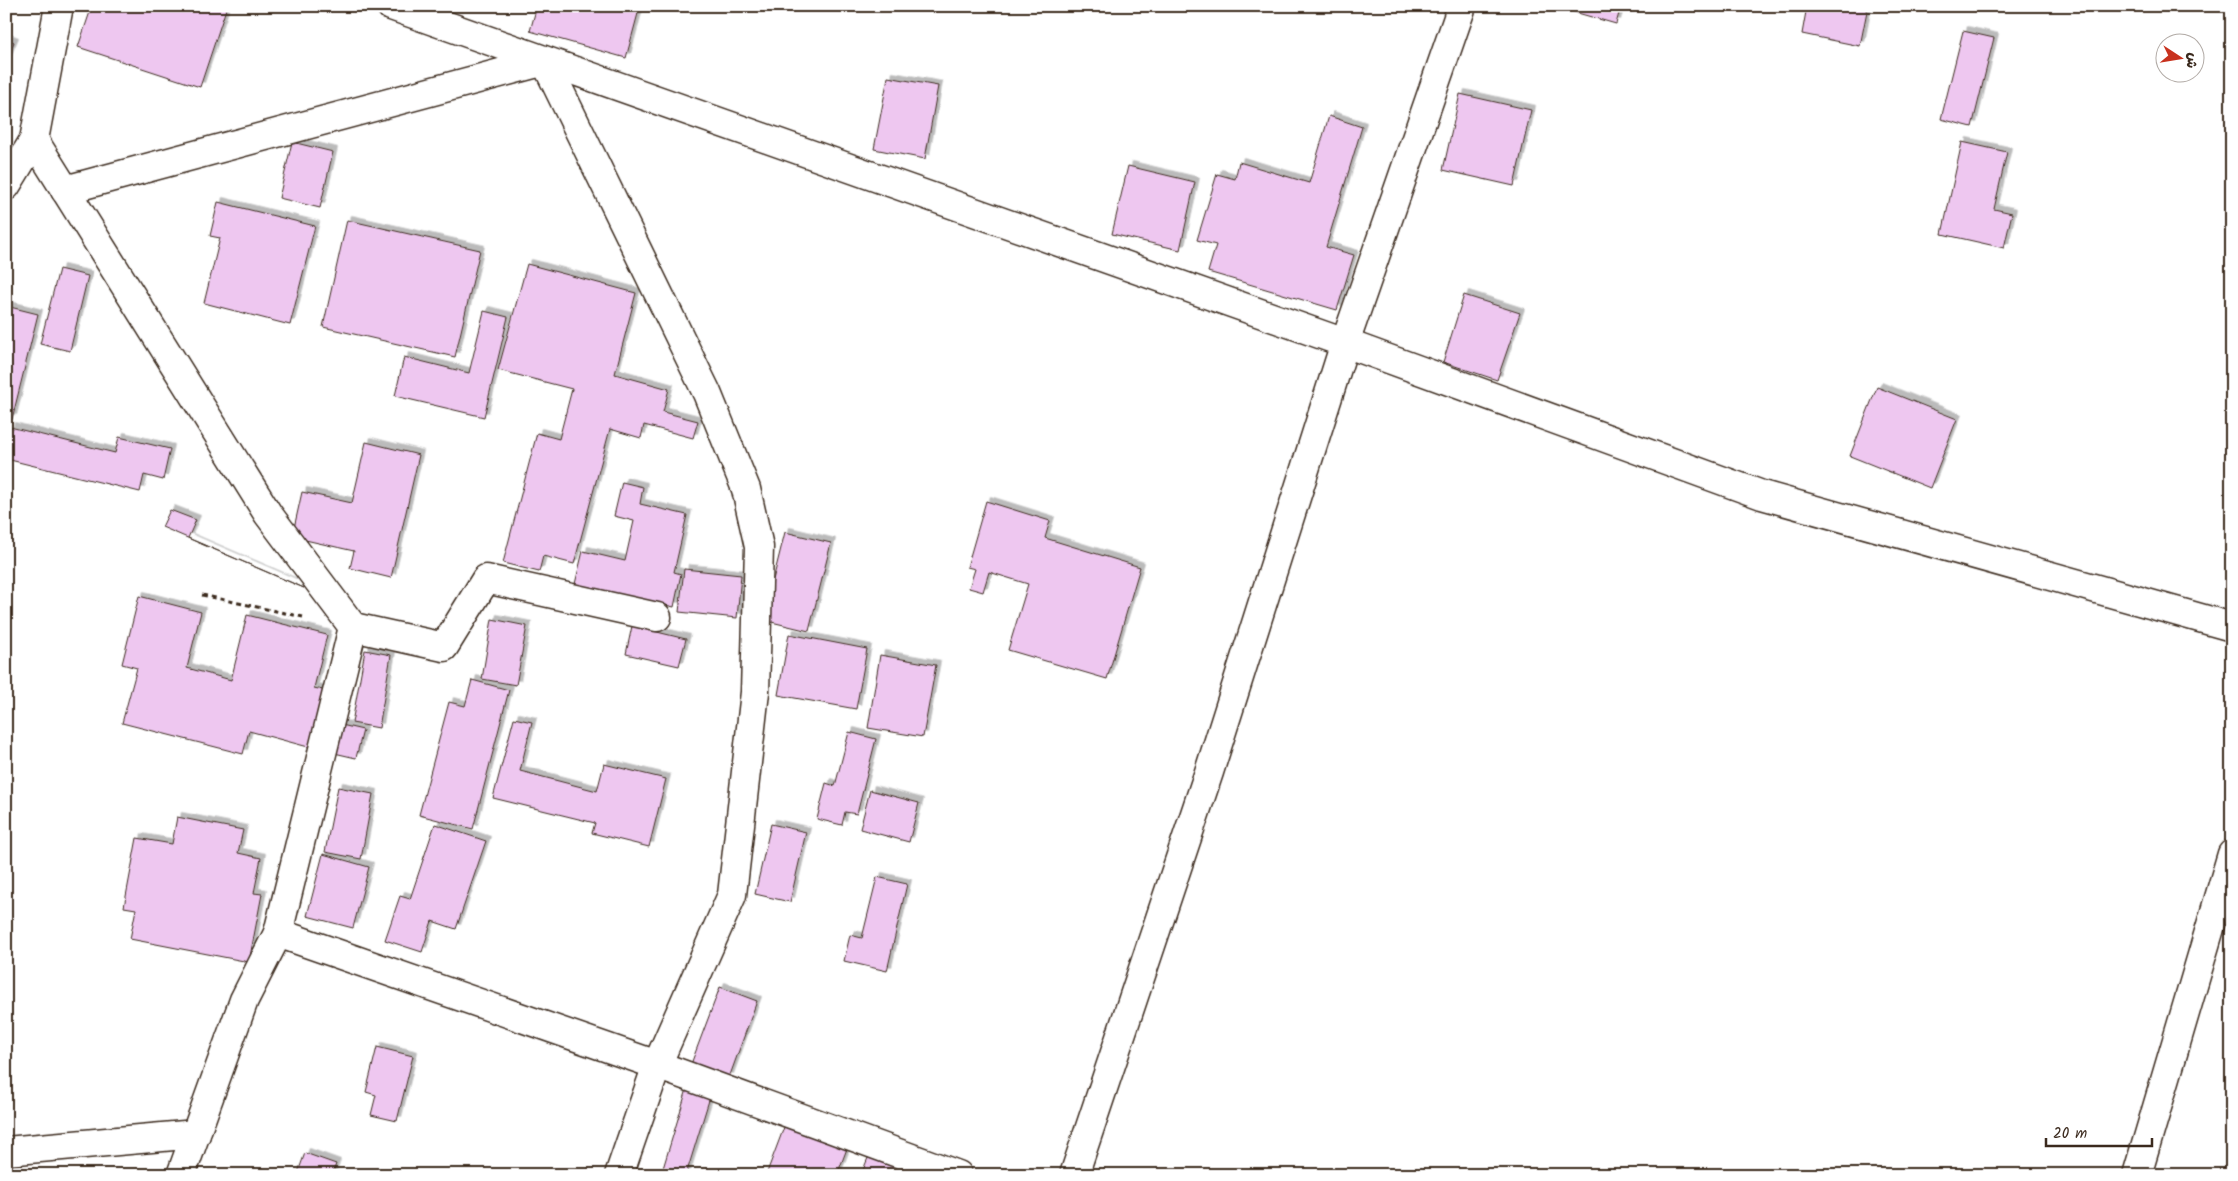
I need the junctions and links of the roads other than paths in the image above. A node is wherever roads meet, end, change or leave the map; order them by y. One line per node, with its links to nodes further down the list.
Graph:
1 (58, 6): 5 (street)
2 (391, 6): 4 (street)
3 (1462, 6): 8 (street)
4 (544, 61): 7 (street); 8 (street); 14 (street)
5 (34, 140): 6 (street); 7 (street)
6 (6, 186)
7 (65, 190): 11 (street)
8 (1345, 343): 10 (street); 20 (street)
9 (657, 617): 11 (street)
10 (2232, 627)
11 (353, 628): 13 (street)
12 (2232, 854): 21 (street)
13 (278, 933): 14 (street); 15 (street)
14 (657, 1065): 18 (street); 19 (street)
15 (196, 1134): 16 (street); 17 (street)
16 (6, 1151)
17 (181, 1175)
18 (618, 1175)
19 (958, 1175)
20 (1074, 1175)
21 (2137, 1175)

